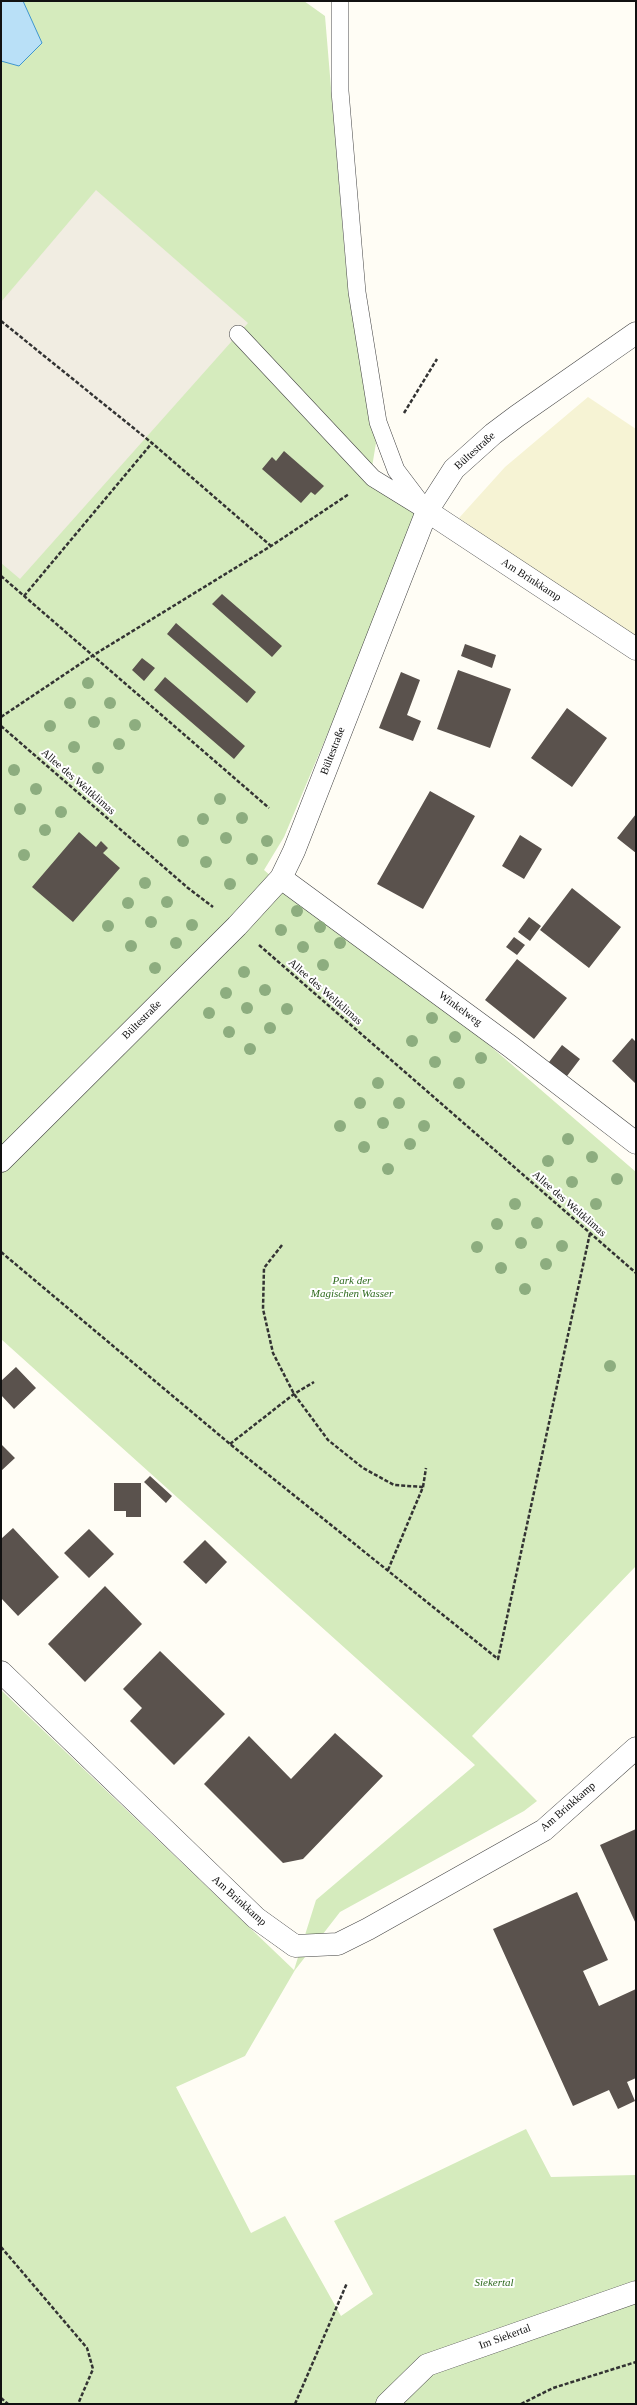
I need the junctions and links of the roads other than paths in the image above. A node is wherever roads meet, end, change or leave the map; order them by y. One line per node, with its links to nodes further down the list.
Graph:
1 (340, 1): 4 (lane)
2 (636, 333): 4 (street, Bültestraße)
3 (238, 334): 4 (lane)
4 (427, 511): 5 (street, Am Brinkkamp); 6 (street, Bültestraße)
5 (636, 649)
6 (281, 878): 7 (street, Winkelweg); 8 (street, Bültestraße)
7 (636, 1143)
8 (1, 1161)
9 (1, 1672): 10 (street, Am Brinkkamp)
10 (636, 1748)
11 (636, 2292): 12 (street, Im Siekertal)
12 (387, 2404)

